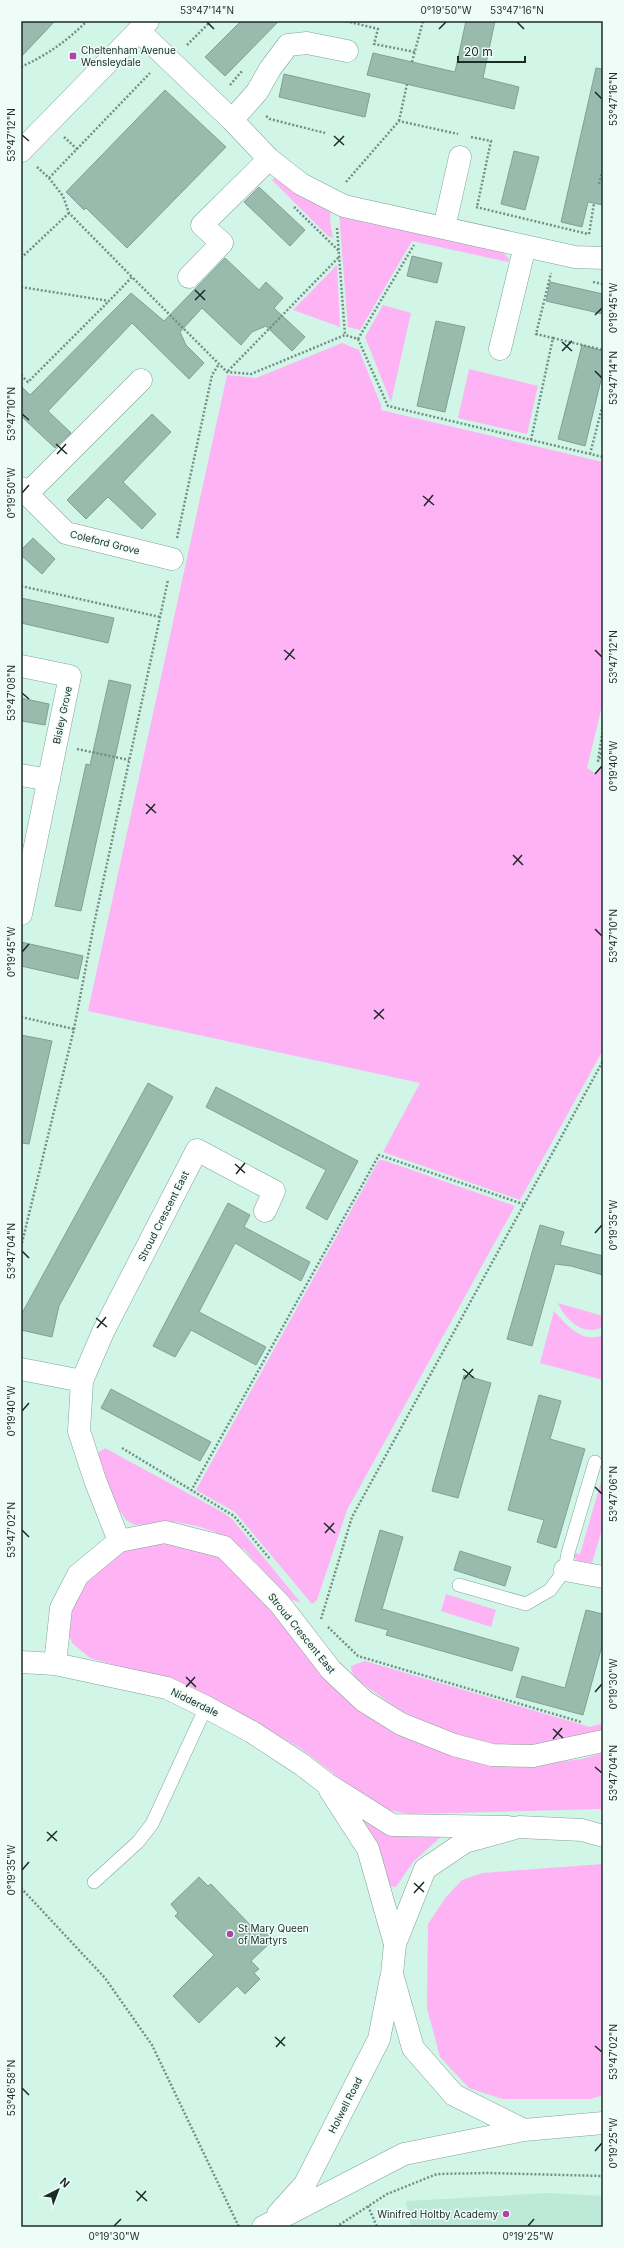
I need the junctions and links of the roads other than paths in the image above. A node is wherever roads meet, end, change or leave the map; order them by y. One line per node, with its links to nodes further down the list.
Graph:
1 (143, 26): 3 (street); 4 (street)
2 (347, 51): 3 (street)
3 (232, 120): 6 (street)
4 (27, 157)
5 (460, 157): 7 (street)
6 (269, 159): 7 (street); 10 (street)
7 (444, 228): 8 (street)
8 (525, 246): 9 (street); 11 (street)
9 (603, 258)
10 (189, 277)
11 (500, 349)
12 (141, 380): 13 (street, Coleford Grove)
13 (24, 491): 14 (street, Coleford Grove)
14 (172, 559)
15 (21, 666): 17 (street, Bisley Grove)
16 (21, 775): 17 (street)
17 (49, 780): 18 (street, Bisley Grove)
18 (21, 914)
19 (265, 1211): 21 (street, Stroud Crescent East)
20 (21, 1369): 21 (street)
21 (82, 1381): 23 (street, Stroud Crescent East)
22 (595, 1462): 24 (lane)
23 (119, 1542): 28 (street, Stroud Crescent East); 30 (street, Stroud Crescent East)
24 (565, 1570): 25 (street); 26 (lane)
25 (603, 1577)
26 (459, 1585)
27 (21, 1662): 28 (street, Nidderdale)
28 (55, 1664): 29 (street, Nidderdale)
29 (206, 1707): 31 (street, Nidderdale); 36 (lane)
30 (603, 1741)
31 (327, 1784): 33 (street, Nidderdale); 37 (street, Nidderdale)
32 (603, 1824): 34 (street)
33 (519, 1827): 34 (street, Nidderdale); 37 (street)
34 (582, 1830): 35 (street)
35 (603, 1836)
36 (94, 1882)
37 (395, 1944): 38 (street, Holwell Road)
38 (392, 1974): 40 (street); 41 (street, Holwell Road)
39 (603, 2123): 40 (street, Holwell Road)
40 (524, 2130): 41 (street, Holwell Road)
41 (267, 2225)

